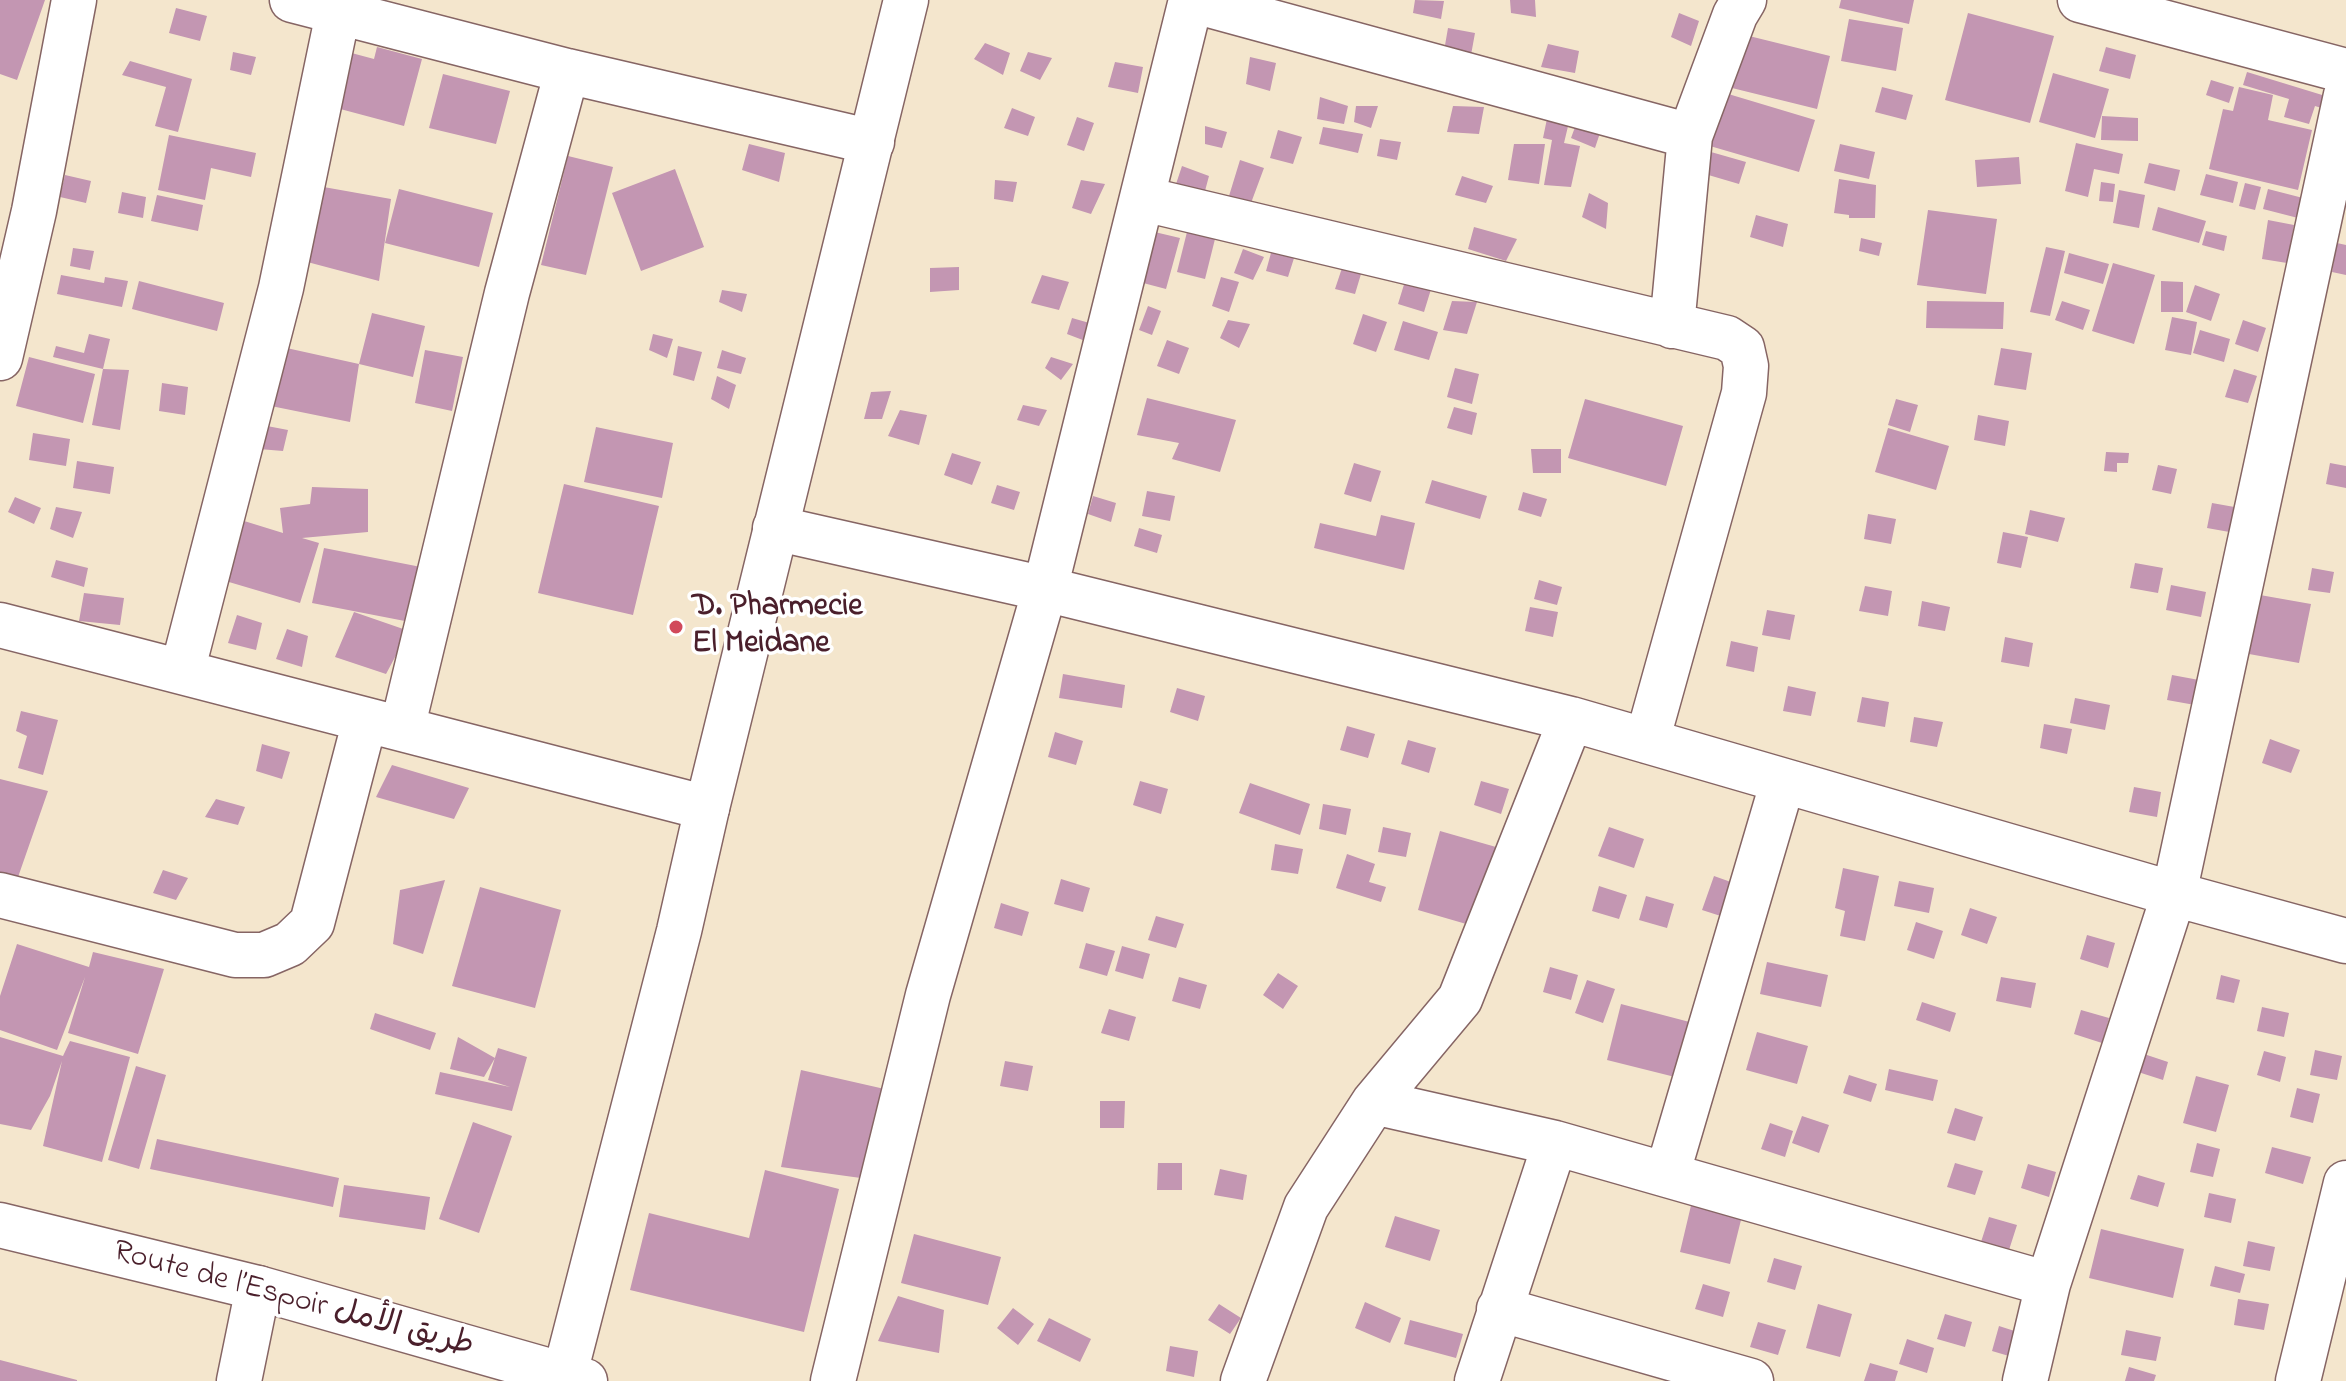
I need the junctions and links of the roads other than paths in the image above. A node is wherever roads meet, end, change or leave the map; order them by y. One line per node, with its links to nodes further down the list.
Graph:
1 (74, 0): 15 (main road)
2 (292, 0): 7 (main road)
3 (906, 0): 12 (main road)
4 (1191, 0): 11 (main road); 13 (main road)
5 (1744, 0): 11 (main road)
6 (2080, 0): 9 (main road)
7 (338, 13): 8 (main road); 19 (main road)
8 (567, 71): 12 (main road); 21 (main road)
9 (2346, 71)
10 (2346, 95): 25 (main road)
11 (1690, 136): 14 (main road)
12 (872, 142): 16 (main road)
13 (1144, 199): 14 (main road); 17 (main road)
14 (1672, 326): 22 (main road)
15 (0, 358)
16 (775, 528): 17 (main road); 24 (main road)
17 (1045, 589): 20 (main road); 38 (main road)
18 (0, 625): 19 (main road)
19 (182, 672): 21 (main road)
20 (1571, 719): 22 (main road); 28 (main road)
21 (384, 724): 24 (main road); 26 (main road)
22 (1647, 741): 23 (main road)
23 (1783, 781): 25 (main road); 30 (main road)
24 (707, 808): 36 (main road)
25 (2174, 894): 27 (main road); 33 (main road)
26 (0, 895)
27 (2346, 941)
28 (1374, 1102): 29 (main road); 39 (main road)
29 (1555, 1143): 30 (main road); 35 (main road)
30 (1667, 1175): 33 (main road)
31 (2346, 1183): 43 (main road)
32 (0, 1225): 34 (main road, Route de l’Espoir طريق الأمل)
33 (2048, 1284): 42 (main road)
34 (258, 1288): 36 (main road, Route de l’Espoir طريق الأمل); 37 (main road)
35 (1499, 1309): 40 (main road); 41 (main road)
36 (571, 1379)
37 (239, 1381)
38 (833, 1381)
39 (1243, 1381)
40 (1477, 1381)
41 (1751, 1381)
42 (2025, 1381)
43 (2298, 1381)

